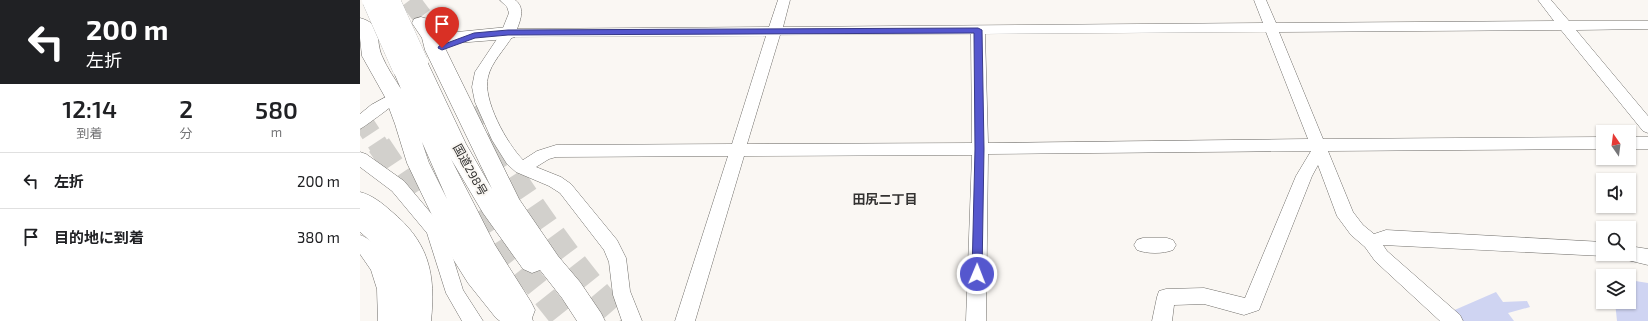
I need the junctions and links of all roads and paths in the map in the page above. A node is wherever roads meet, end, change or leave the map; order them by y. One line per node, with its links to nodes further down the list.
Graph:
1 (372, 0): 17 (highway, 国道298号, bridge)
2 (390, 0): 17 (highway, 国道298号, bridge)
3 (506, 0): 15 (street)
4 (784, 0): 14 (street)
5 (1260, 0): 12 (street)
6 (1544, 0): 10 (street)
7 (360, 12): 9 (highway)
8 (360, 24): 18 (highway)
9 (421, 24): 16 (highway); 17 (highway)
10 (1564, 25): 11 (street); 12 (street); 22 (street)
11 (1648, 25)
12 (1271, 27): 13 (street); 28 (street)
13 (978, 30): 14 (street); 27 (street)
14 (774, 31): 15 (street); 26 (street)
15 (508, 33): 16 (highway); 30 (street)
16 (474, 36): 17 (highway); 19 (highway)
17 (418, 60): 18 (highway); 19 (highway); 45 (highway, 国道298号); 46 (highway, 国道298号)
18 (376, 63): 20 (highway)
19 (446, 72): 47 (highway)
20 (395, 98): 21 (street); 44 (highway)
21 (360, 123)
22 (1648, 127)
23 (1596, 143): 28 (street)
24 (1636, 143): 25 (street)
25 (1648, 143)
26 (738, 149): 27 (street); 30 (street); 49 (street)
27 (980, 149): 28 (street); 50 (street)
28 (1319, 149): 34 (street); 51 (street)
29 (360, 158): 43 (street)
30 (522, 168): 48 (street)
31 (360, 200): 42 (main road)
32 (360, 220): 41 (main road)
33 (360, 242): 40 (street)
34 (1371, 242): 37 (street); 52 (street)
35 (1143, 245): 36 (street)
36 (1166, 245)
37 (1596, 249)
38 (1636, 255): 39 (street)
39 (1648, 257)
40 (388, 321)
41 (401, 321)
42 (419, 321)
43 (473, 321)
44 (520, 321)
45 (529, 321)
46 (582, 321)
47 (592, 321)
48 (632, 321)
49 (685, 321)
50 (976, 321)
51 (1162, 321)
52 (1453, 321)

